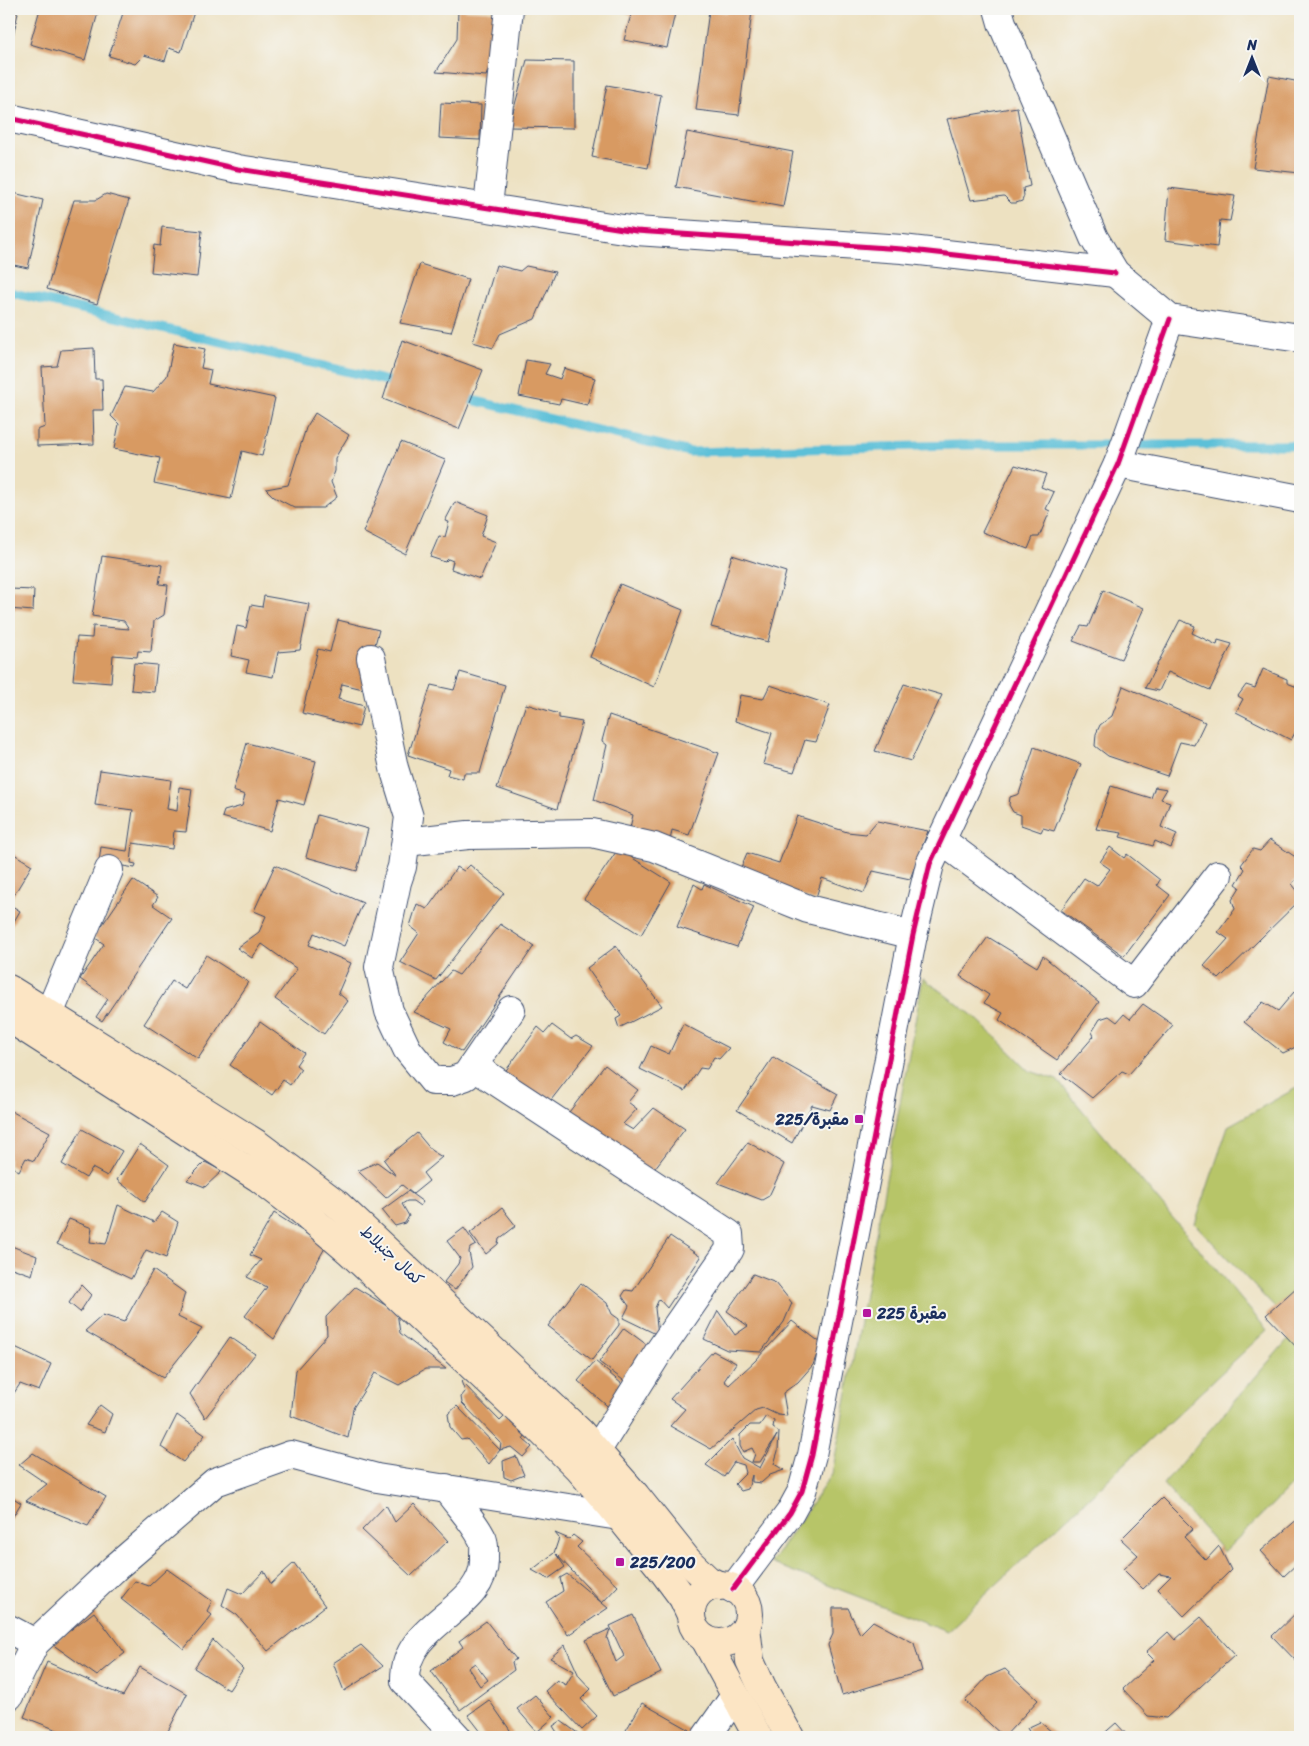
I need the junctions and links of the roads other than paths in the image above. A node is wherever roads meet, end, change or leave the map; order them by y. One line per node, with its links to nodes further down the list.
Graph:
1 (509, 9): 4 (street)
2 (998, 9): 5 (street)
3 (9, 118): 4 (street)
4 (488, 208): 5 (street)
5 (1115, 273): 6 (street)
6 (1170, 319): 7 (street); 8 (street)
7 (1300, 338)
8 (1118, 464): 9 (street); 11 (street)
9 (1300, 499)
10 (371, 658): 12 (street)
11 (941, 840): 14 (street); 15 (street)
12 (406, 842): 15 (street); 20 (street)
13 (109, 870): 18 (street)
14 (1218, 875)
15 (913, 935): 24 (street)
16 (9, 989): 18 (main road, كمال جنبلاط)
17 (511, 1010): 20 (street)
18 (49, 1014): 21 (main road, كمال جنبلاط)
19 (9, 1018): 23 (main road, كمال جنبلاط)
20 (472, 1066): 21 (street)
21 (597, 1450): 24 (main road, كمال جنبلاط)
22 (446, 1488): 23 (street); 29 (street); 32 (street)
23 (619, 1516): 25 (main road, كمال جنبلاط)
24 (727, 1587): 25 (main road); 26 (main road)
25 (691, 1615): 28 (main road)
26 (746, 1627): 28 (main road); 35 (main road)
27 (9, 1629): 29 (street)
28 (705, 1640): 31 (main road)
29 (35, 1643): 30 (street)
30 (9, 1696)
31 (735, 1696): 33 (street); 34 (main road)
32 (457, 1737)
33 (706, 1737)
34 (758, 1737)
35 (790, 1737)

